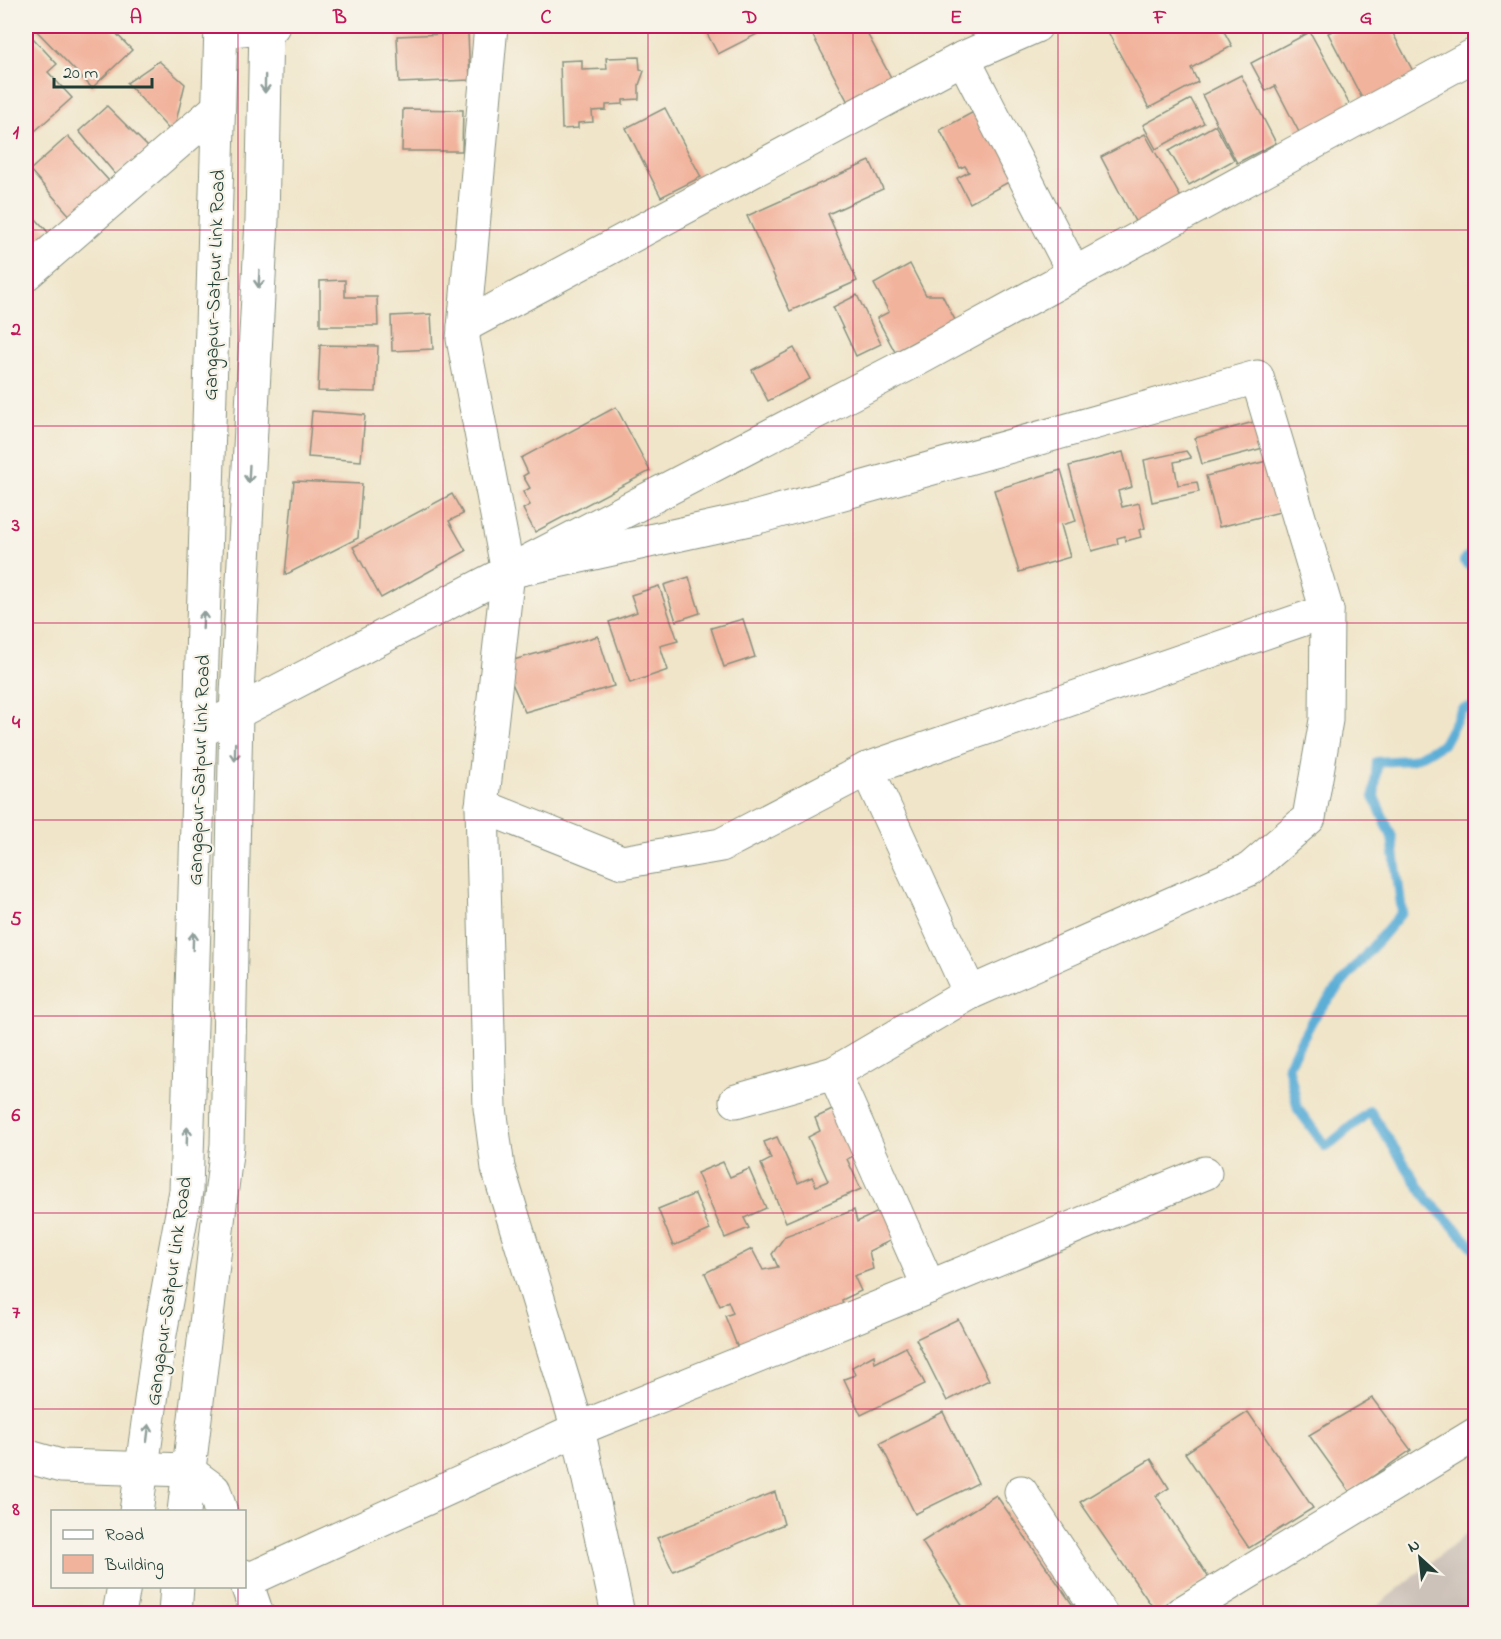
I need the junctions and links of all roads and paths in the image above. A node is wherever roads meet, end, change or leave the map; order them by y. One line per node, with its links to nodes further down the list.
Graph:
1 (268, 26): 4 (street); 13 (street, Gangapur-Satpur Link Road, one-way to 13)
2 (491, 26): 10 (street)
3 (1036, 26): 6 (street)
4 (221, 28): 7 (street, Gangapur-Satpur Link Road)
5 (1476, 54): 8 (street)
6 (963, 58): 8 (street); 10 (street)
7 (218, 108): 9 (street); 14 (street, Gangapur-Satpur Link Road, one-way to 7)
8 (1074, 273): 11 (street)
9 (26, 274)
10 (464, 326): 11 (street)
11 (508, 572): 12 (street); 13 (street); 16 (street)
12 (1327, 611): 15 (street); 17 (street)
13 (236, 713): 14 (street); 26 (street, Gangapur-Satpur Link Road, one-way to 26)
14 (199, 732): 25 (street, Gangapur-Satpur Link Road, one-way to 14)
15 (867, 769): 16 (street); 17 (street)
16 (482, 806): 22 (street)
17 (970, 993): 18 (street)
18 (834, 1073): 19 (street); 21 (street)
19 (736, 1101)
20 (1205, 1173): 21 (street)
21 (929, 1287): 22 (street)
22 (578, 1430): 31 (street); 38 (street)
23 (1476, 1434): 40 (street)
24 (26, 1456): 25 (street)
25 (143, 1469): 26 (street); 28 (street, Gangapur-Satpur Link Road)
26 (187, 1470): 29 (street, Gangapur-Satpur Link Road); 30 (street)
27 (1021, 1492): 39 (street)
28 (136, 1510)
29 (183, 1510)
30 (220, 1510)
31 (246, 1579)
32 (246, 1582): 37 (street)
33 (124, 1588): 35 (street)
34 (177, 1588): 36 (street)
35 (119, 1614)
36 (175, 1614)
37 (257, 1614)
38 (618, 1614)
39 (1101, 1614)
40 (1180, 1614)

